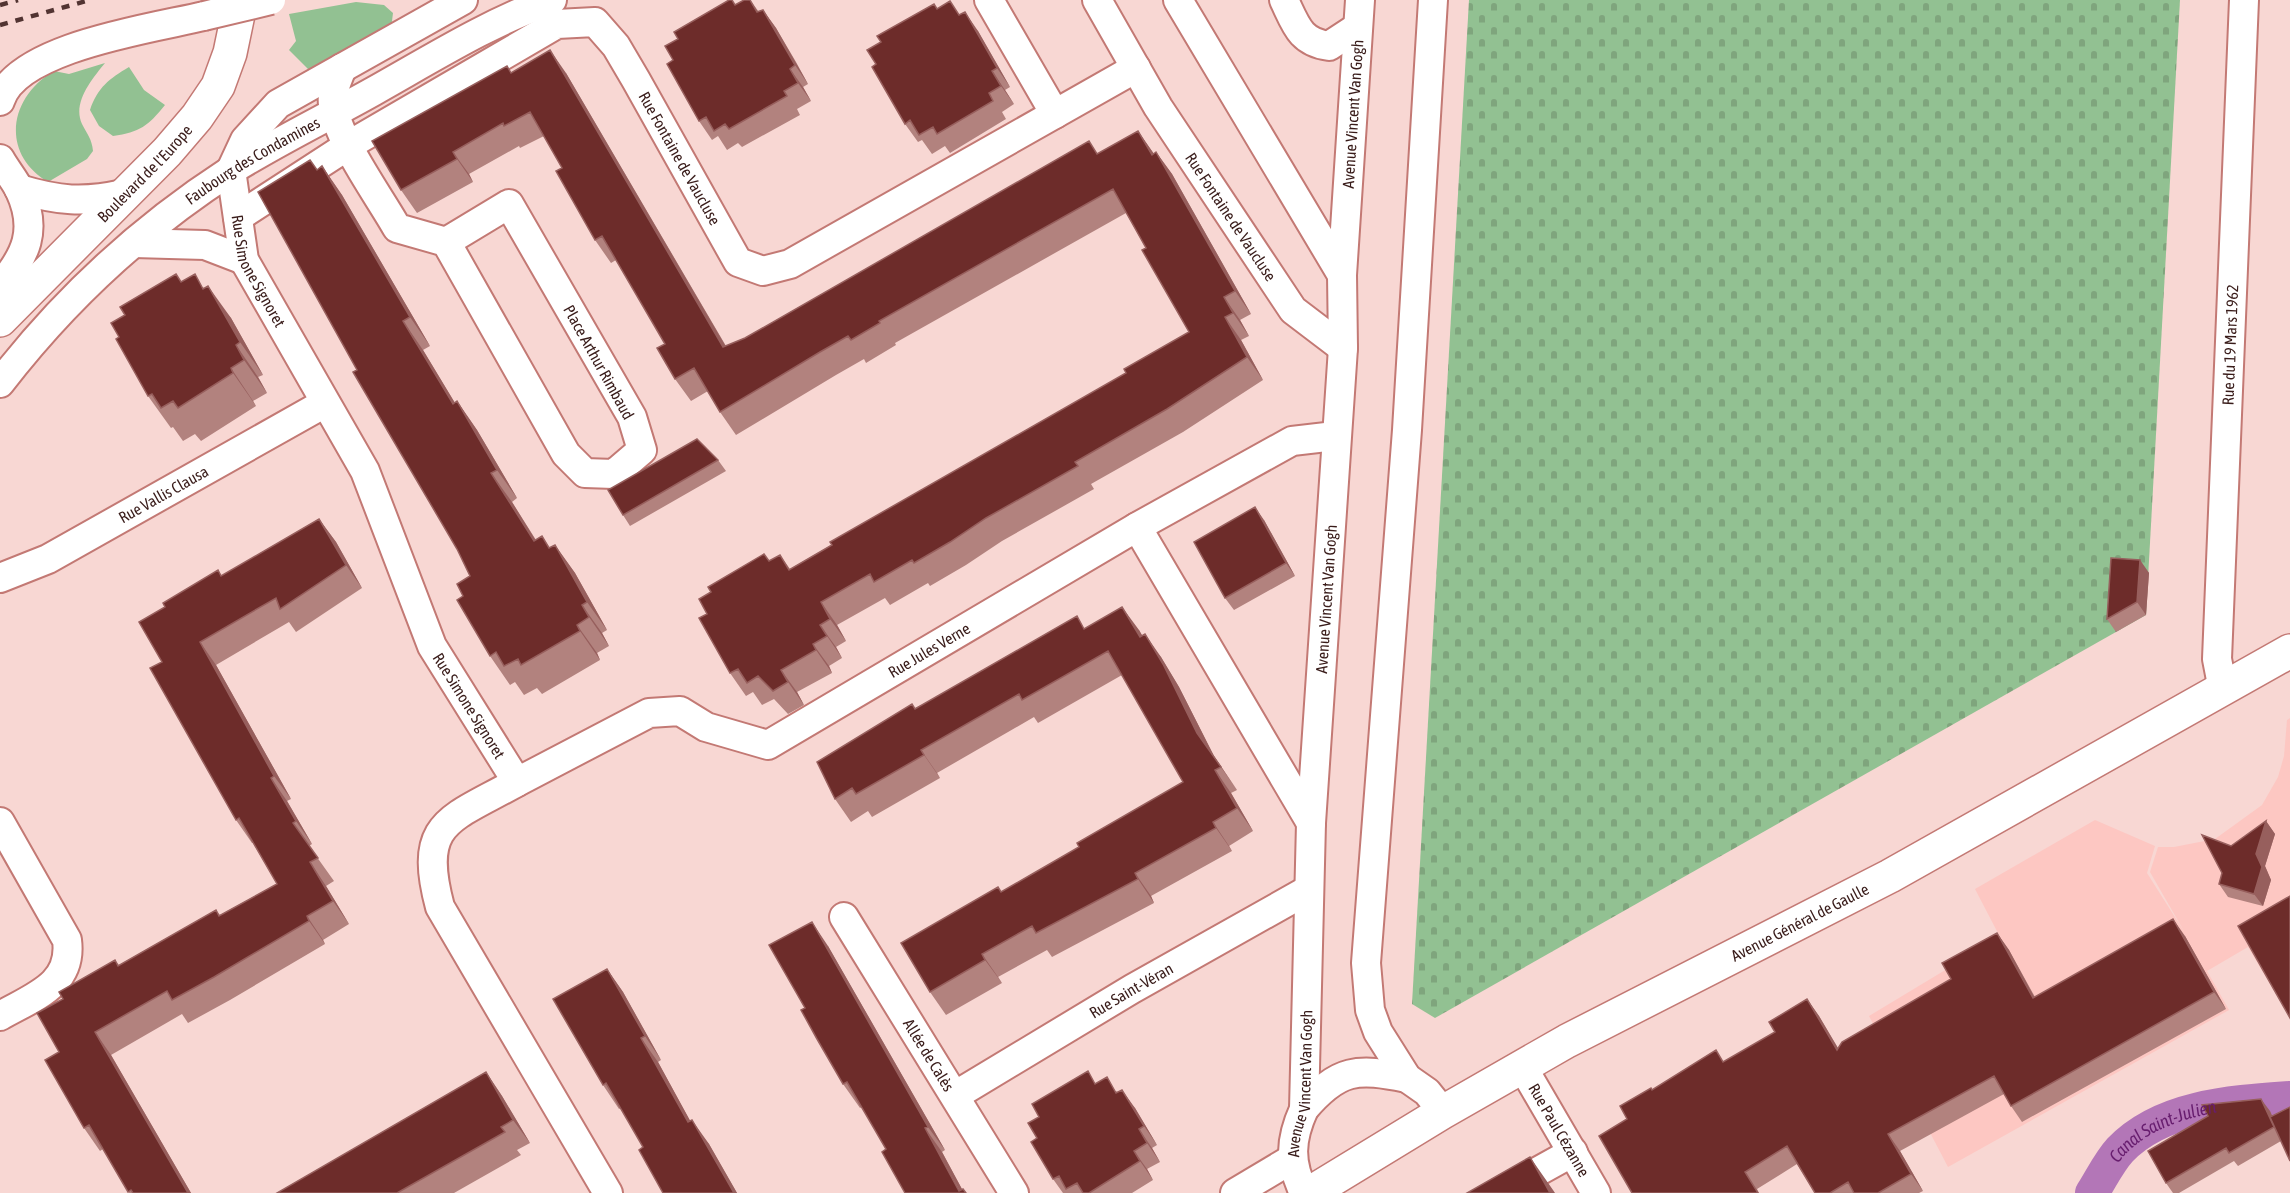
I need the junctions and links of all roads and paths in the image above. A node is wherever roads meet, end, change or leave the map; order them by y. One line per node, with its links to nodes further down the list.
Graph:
1 (241, 0): 23 (street, Boulevard de l'Europe)
2 (271, 0): 16 (street, bridge)
3 (463, 0): 11 (street)
4 (552, 0): 13 (street, Faubourg des Condamines)
5 (989, 0): 18 (street)
6 (1097, 0): 15 (street, Rue Fontaine de Vaucluse)
7 (1178, 0): 28 (street)
8 (1284, 0): 12 (street)
9 (1433, 0): 46 (street)
10 (2244, 0): 38 (street, Rue du 19 Mars 1962)
11 (430, 7): 13 (street); 14 (street)
12 (1359, 14): 28 (street, Avenue Vincent Van Gogh)
13 (462, 42): 17 (street, Faubourg des Condamines)
14 (342, 68): 17 (street); 21 (street)
15 (1137, 68): 18 (street, Rue Fontaine de Vaucluse); 31 (street, Rue Fontaine de Vaucluse)
16 (0, 101)
17 (335, 113): 19 (street); 21 (street, Faubourg des Condamines)
18 (1055, 114): 19 (street, Rue Fontaine de Vaucluse)
19 (349, 145): 24 (street, Rue Fontaine de Vaucluse); 25 (street)
20 (0, 159): 22 (street)
21 (231, 170): 24 (street, Rue Simone Signoret); 26 (street, Faubourg des Condamines)
22 (14, 191): 23 (street); 29 (street)
23 (124, 194): 30 (street, Boulevard de l'Europe)
24 (238, 217): 27 (street, Rue Simone Signoret)
25 (446, 242): 25 (street, Place Arthur Rimbaud)
26 (134, 243): 27 (street); 32 (street, Faubourg des Condamines)
27 (244, 260): 33 (street, Rue Simone Signoret)
28 (1342, 275): 31 (street, Avenue Vincent Van Gogh)
29 (0, 286)
30 (0, 320)
31 (1342, 348): 34 (street, Avenue Vincent Van Gogh)
32 (0, 383)
33 (325, 403): 36 (street, Rue Vallis Clausa); 39 (street, Rue Simone Signoret)
34 (1335, 436): 35 (street, Rue Jules Verne); 41 (street, Avenue Vincent Van Gogh)
35 (1137, 527): 39 (street, Rue Jules Verne); 41 (street)
36 (0, 578)
37 (2290, 651): 38 (street, Avenue Général de Gaulle)
38 (2223, 690): 45 (street, Avenue Général de Gaulle)
39 (516, 782): 52 (street)
40 (0, 822): 44 (street)
41 (1311, 823): 42 (street, Avenue Vincent Van Gogh)
42 (1308, 891): 47 (street, Rue Saint-Véran); 48 (street, Avenue Vincent Van Gogh)
43 (844, 917): 47 (street, Allée de Calès)
44 (0, 1016)
45 (1522, 1066): 49 (street, Avenue Général de Gaulle); 50 (street, Rue Paul Cézanne)
46 (1407, 1078): 48 (street); 49 (street)
47 (956, 1095): 53 (street, Allée de Calès)
48 (1304, 1109): 51 (street, Avenue Vincent Van Gogh)
49 (1443, 1112): 56 (street, Avenue Général de Gaulle)
50 (1573, 1152): 57 (street); 58 (street, Rue Paul Cézanne)
51 (1292, 1159): 54 (street); 55 (street, Avenue Vincent Van Gogh)
52 (608, 1193)
53 (1014, 1193)
54 (1235, 1193)
55 (1304, 1193)
56 (1310, 1193)
57 (1499, 1193)
58 (1596, 1193)

